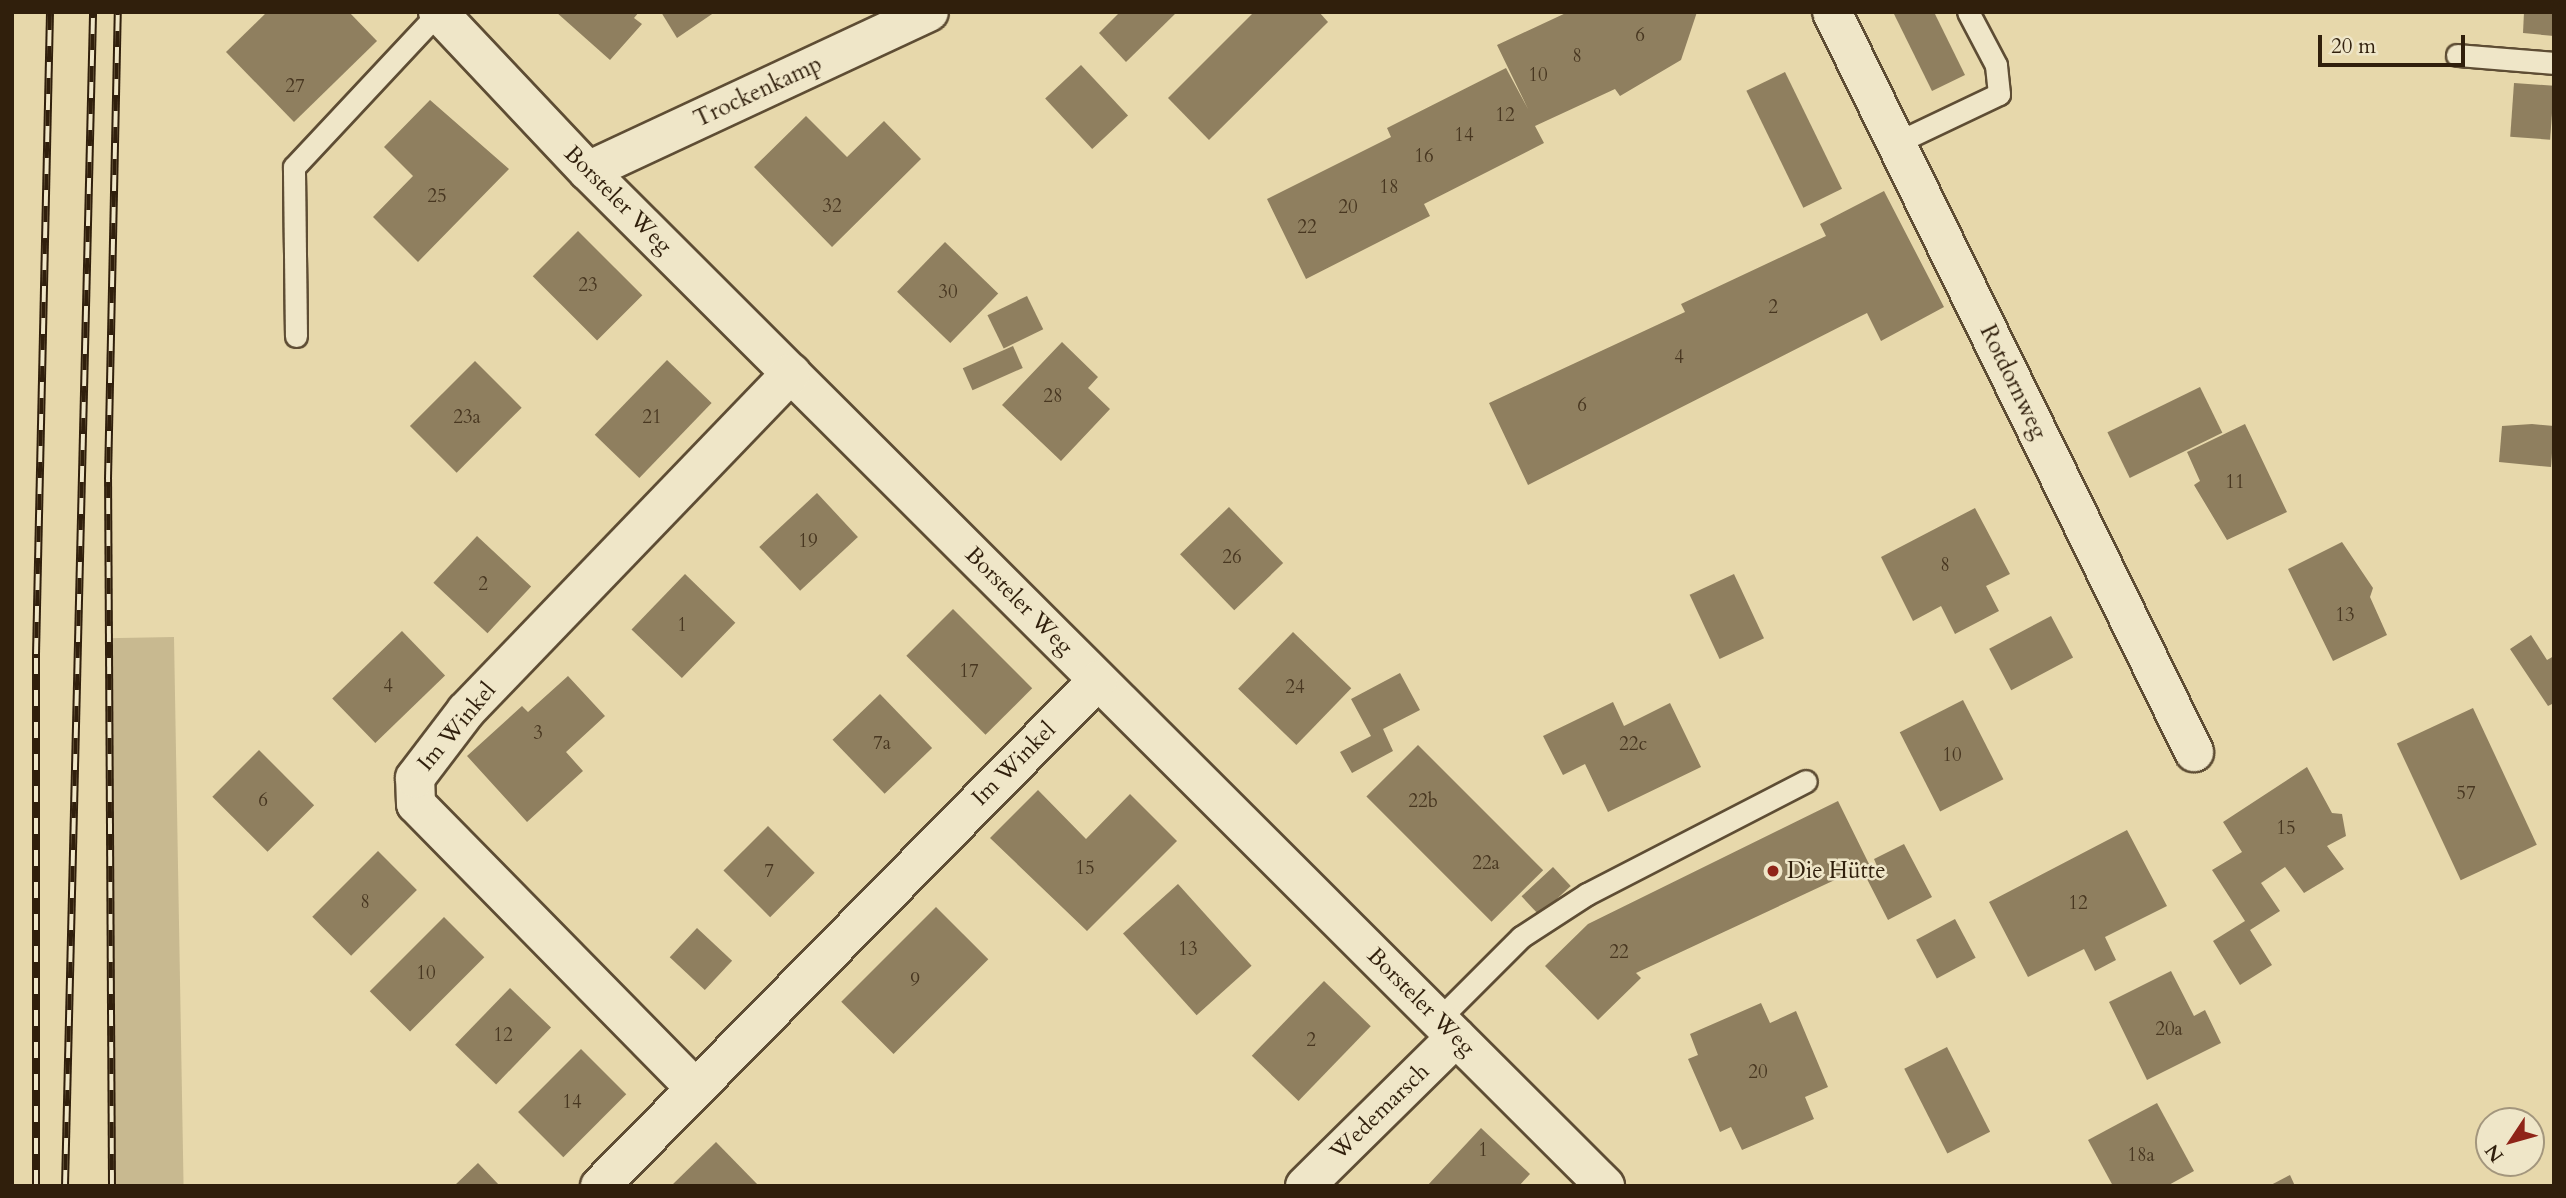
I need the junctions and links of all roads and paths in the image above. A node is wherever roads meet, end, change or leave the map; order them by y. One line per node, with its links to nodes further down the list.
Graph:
1 (438, 12): 8 (street, Borsteler Weg); 9 (lane)
2 (929, 12): 8 (street, Trockenkamp)
3 (1832, 12): 7 (street, Rotdornweg)
4 (1968, 12): 7 (lane)
5 (2457, 55): 6 (lane)
6 (2554, 63)
7 (1896, 143): 12 (street, Rotdornweg)
8 (588, 171): 10 (street, Borsteler Weg)
9 (296, 336)
10 (791, 373): 11 (street, Borsteler Weg); 15 (street, Im Winkel)
11 (1098, 680): 14 (street, Borsteler Weg); 15 (street, Im Winkel)
12 (2194, 752)
13 (1807, 781): 14 (lane)
14 (1448, 1028): 17 (street, Wedemarsch); 18 (street, Borsteler Weg)
15 (693, 1086): 16 (street, Im Winkel)
16 (600, 1186)
17 (1304, 1186)
18 (1605, 1186)

